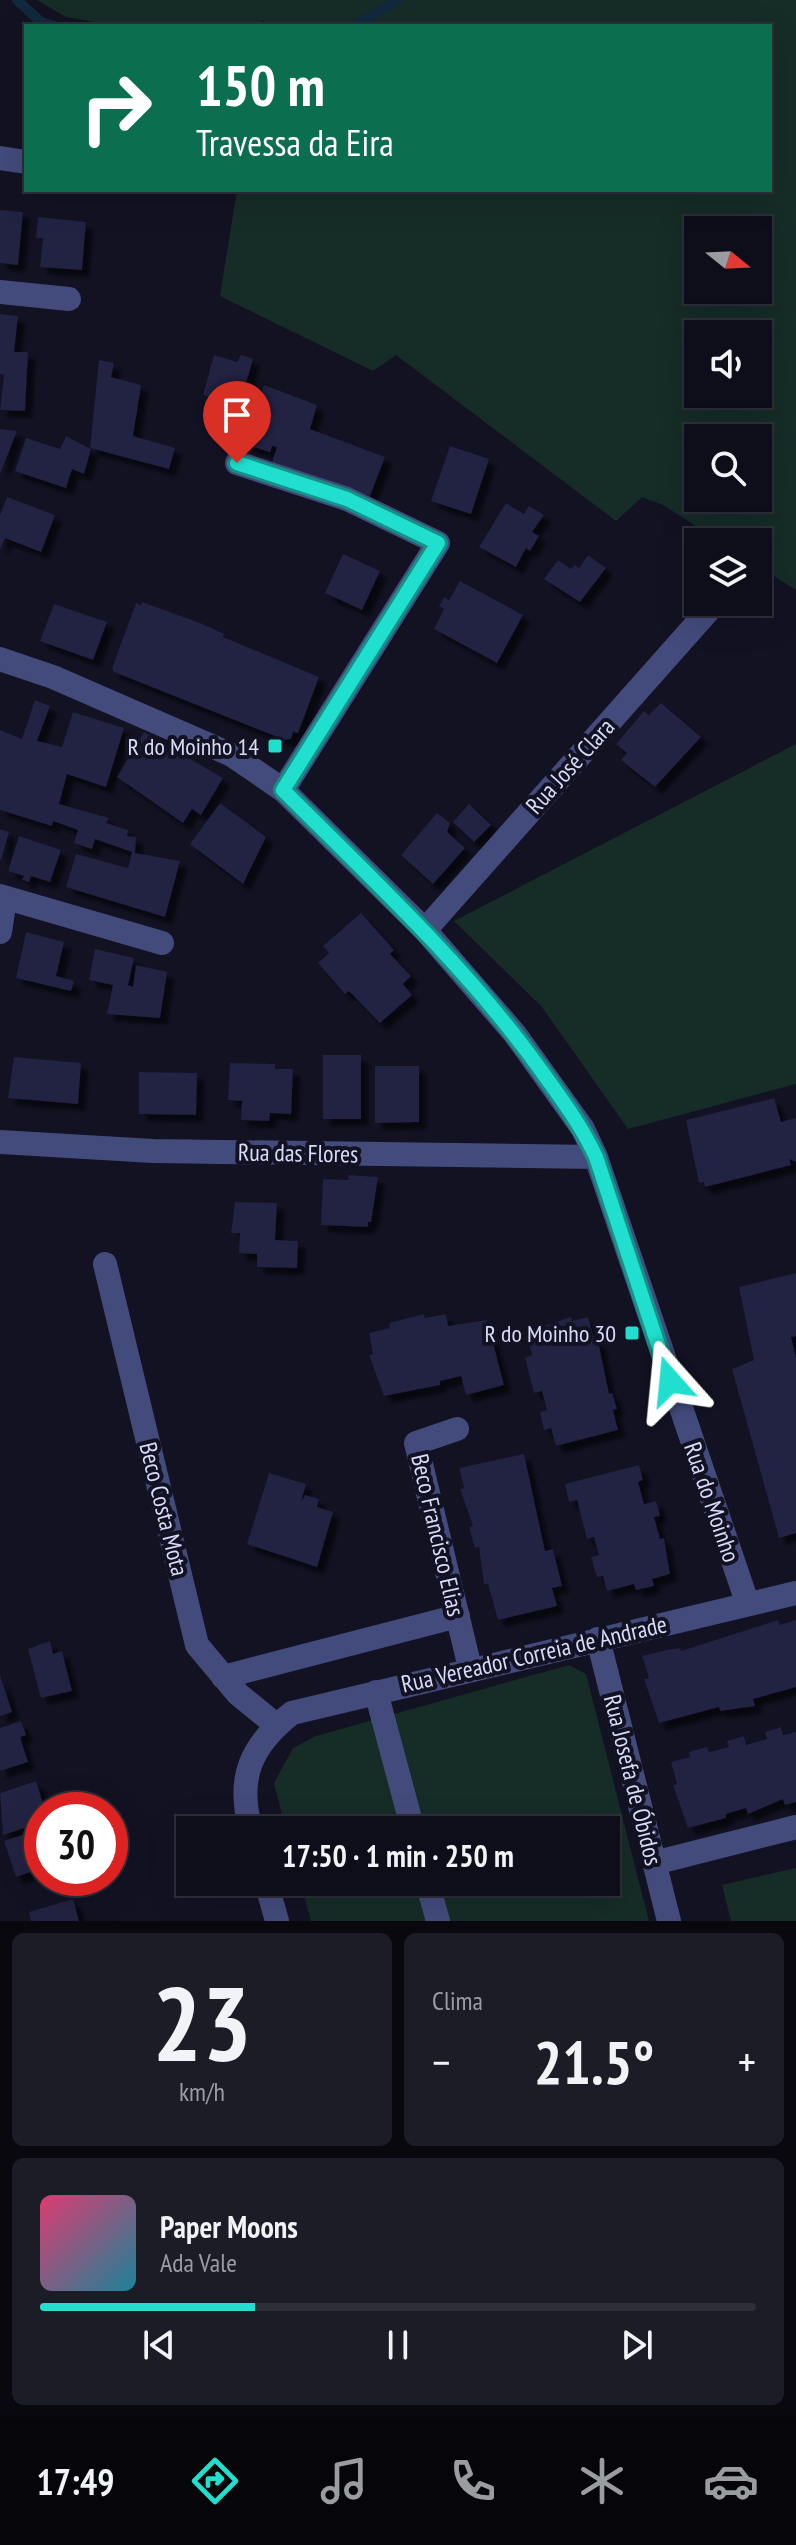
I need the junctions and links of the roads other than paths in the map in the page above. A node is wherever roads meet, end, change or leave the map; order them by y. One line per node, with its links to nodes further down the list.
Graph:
1 (0, 158): 2 (street)
2 (24, 162)
3 (0, 292): 4 (street)
4 (69, 299)
5 (237, 463): 8 (street)
6 (704, 616): 10 (street, Rua José Clara)
7 (0, 659): 8 (street, Rua do Moinho)
8 (283, 790): 10 (street, Rua do Moinho)
9 (2, 897): 11 (street); 12 (street)
10 (425, 930): 14 (street, Rua do Moinho)
11 (0, 932)
12 (162, 943)
13 (0, 1142): 14 (street, Rua das Flores)
14 (596, 1157): 18 (street, Rua do Moinho)
15 (105, 1264): 22 (street, Beco Costa Mota)
16 (457, 1429): 19 (street, Beco Francisco Elias)
17 (796, 1593): 18 (street, Rua Vereador Correia de Andrade)
18 (747, 1602): 20 (street, Rua Vereador Correia de Andrade)
19 (458, 1616): 21 (street, Beco Francisco Elias); 22 (street)
20 (598, 1639): 21 (street, Rua Vereador Correia de Andrade); 28 (street, Rua Josefa de Óbidos)
21 (470, 1668): 23 (street, Rua Vereador Correia de Andrade)
22 (223, 1677): 24 (street, Beco Costa Mota)
23 (376, 1692): 24 (street, Rua Vereador Correia de Andrade); 26 (street)
24 (276, 1725): 25 (street)
25 (246, 1816)
26 (409, 1816)
27 (796, 1827): 28 (street)
28 (654, 1863): 33 (street, Rua Josefa de Óbidos)
29 (270, 1896): 31 (street)
30 (431, 1896): 32 (street)
31 (277, 1921)
32 (438, 1921)
33 (669, 1921)

